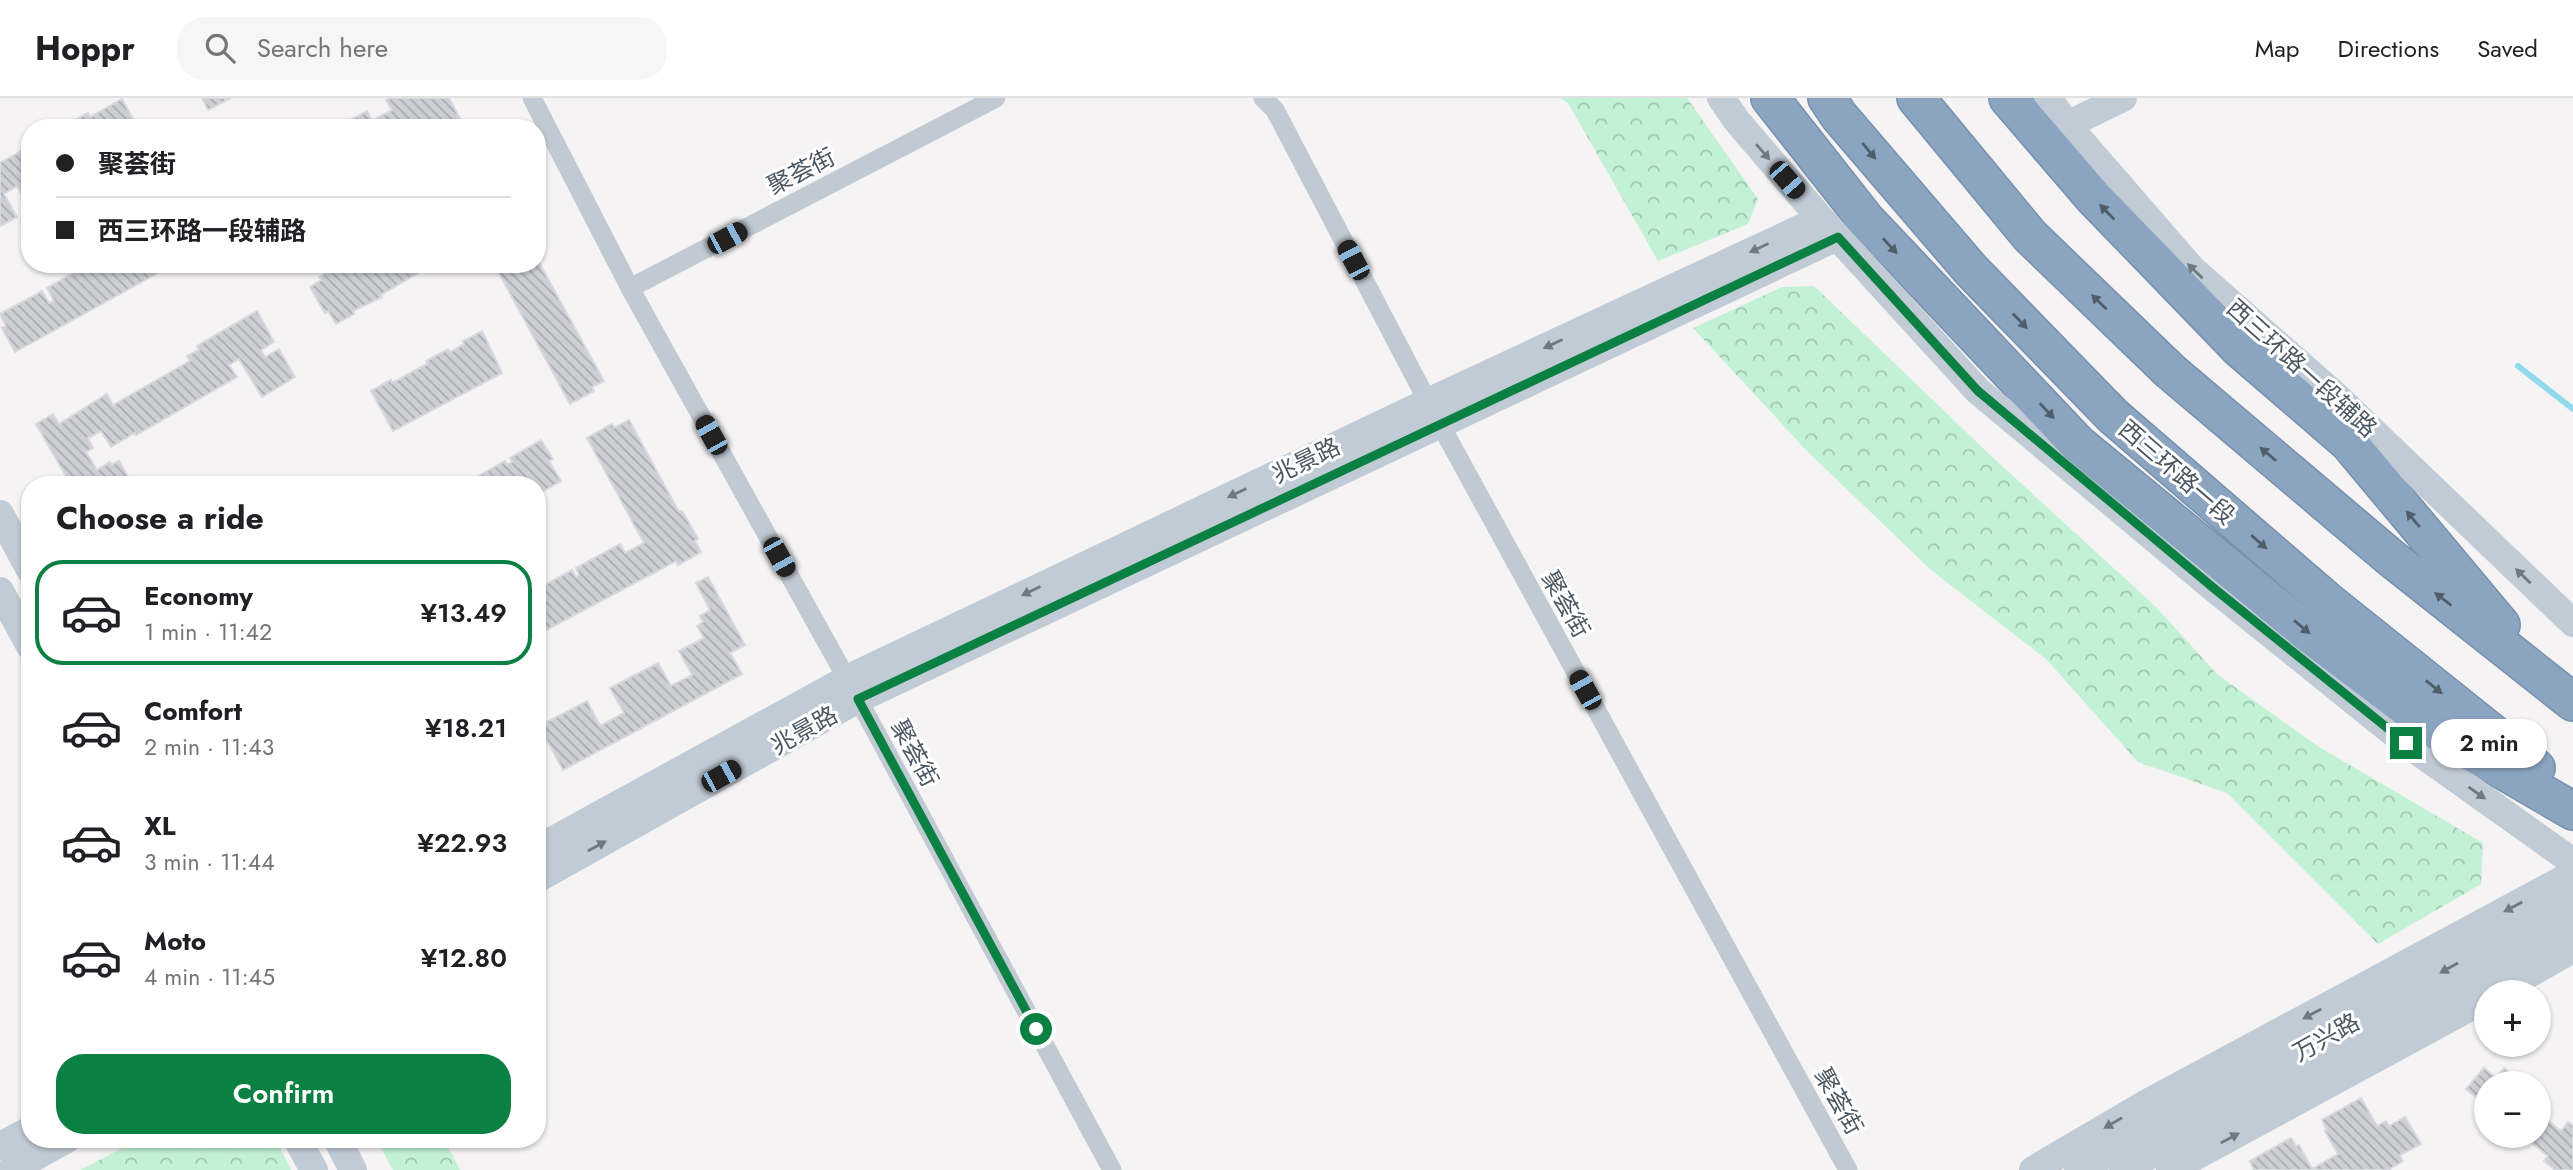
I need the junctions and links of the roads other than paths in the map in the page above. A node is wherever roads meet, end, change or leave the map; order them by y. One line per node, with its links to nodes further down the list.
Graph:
1 (532, 98): 11 (street, 聚荟街)
2 (996, 98): 15 (street, 聚荟街)
3 (1263, 98): 16 (street, 聚荟街)
4 (1721, 98): 14 (main road, one-way to 14)
5 (1770, 98): 25 (highway, one-way to 25)
6 (1827, 98): 24 (highway, 西三环路一段, one-way to 24)
7 (1916, 98): 23 (highway, one-way to 7)
8 (2008, 98): 23 (highway, one-way to 8)
9 (2048, 98): 13 (main road, 西三环路一段辅路)
10 (2123, 98): 13 (main road)
11 (543, 119)
12 (546, 125): 15 (street, 聚荟街)
13 (2067, 125): 20 (main road, 西三环路一段辅路, one-way to 13)
14 (1829, 228): 16 (main road, 兆景路); 27 (main road, one-way to 27)
15 (630, 288): 22 (street, 聚荟街)
16 (1434, 414): 22 (main road, 兆景路); 45 (street, 聚荟街)
17 (0, 514): 18 (main road)
18 (21, 552)
19 (0, 591): 21 (main road)
20 (2573, 622)
21 (21, 630)
22 (853, 689): 26 (main road, 兆景路); 28 (main road, 兆景路, one-way to 22); 44 (street, 聚荟街)
23 (2562, 694)
24 (2573, 798)
25 (2573, 811)
26 (546, 844)
27 (2573, 862)
28 (546, 874)
29 (2573, 874): 46 (main road, one-way to 46)
30 (2573, 900): 35 (main road, 万兴路, one-way to 35)
31 (2573, 923): 35 (main road)
32 (2573, 949): 33 (main road)
33 (2518, 980)
34 (2474, 1005): 49 (main road, one-way to 34)
35 (2252, 1089): 47 (main road, 万兴路); 48 (main road)
36 (21, 1135): 37 (main road)
37 (0, 1146)
38 (51, 1148): 41 (main road)
39 (303, 1148): 42 (main road)
40 (342, 1148): 43 (main road)
41 (10, 1170)
42 (314, 1170)
43 (354, 1170)
44 (1112, 1170)
45 (1849, 1170)
46 (2033, 1170)
47 (2078, 1170)
48 (2123, 1170)
49 (2170, 1170)

